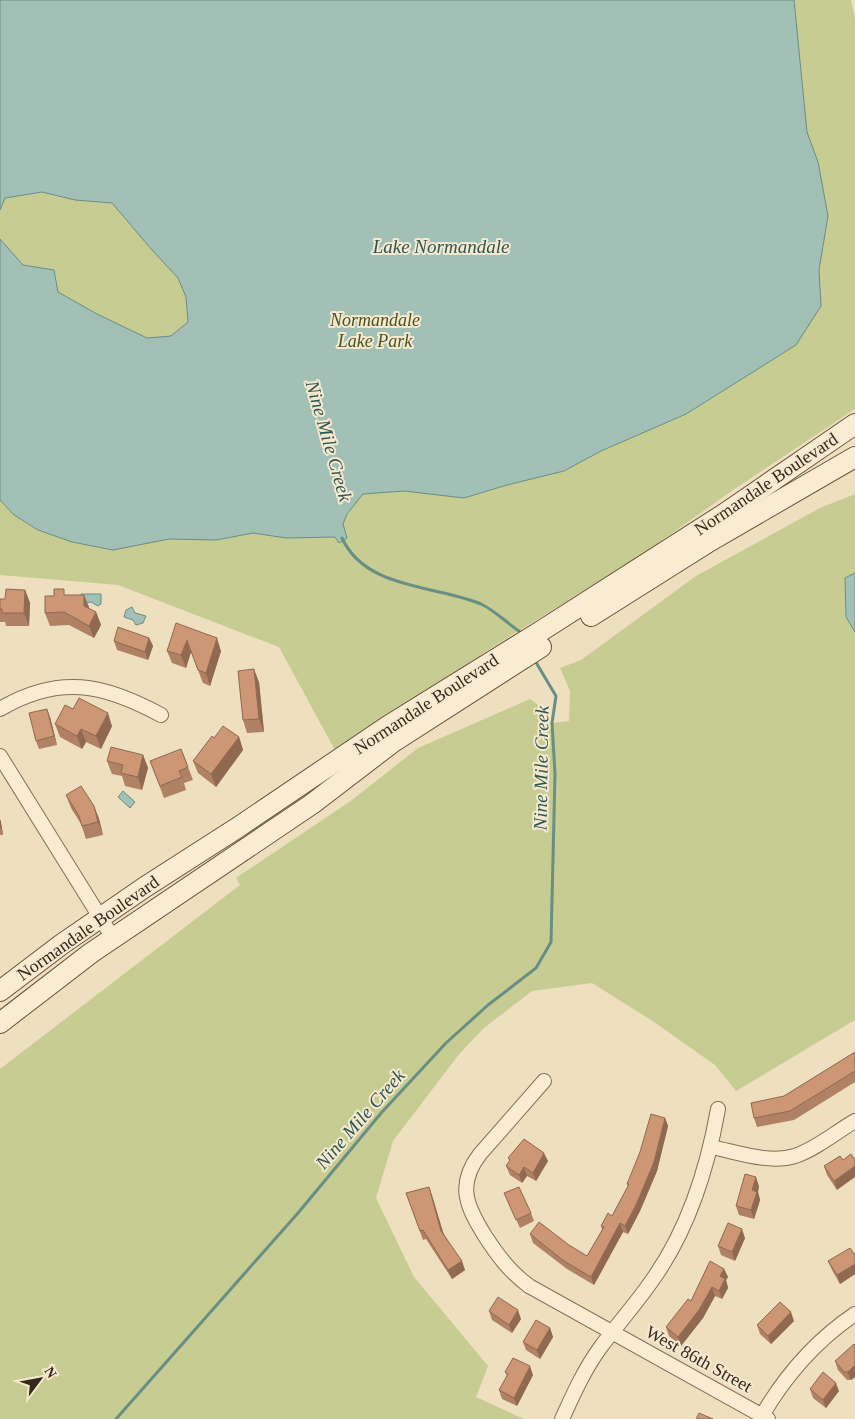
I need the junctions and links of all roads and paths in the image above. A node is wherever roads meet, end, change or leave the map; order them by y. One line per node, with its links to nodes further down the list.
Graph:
1 (855, 424): 3 (main road, Normandale Boulevard)
2 (855, 457): 3 (main road, Normandale Boulevard)
3 (545, 637): 4 (main road, Normandale Boulevard)
4 (510, 658): 8 (main road, Normandale Boulevard); 9 (main road, Normandale Boulevard)
5 (0, 709): 6 (street)
6 (161, 715)
7 (0, 756): 8 (street)
8 (100, 917): 9 (street); 10 (main road, Normandale Boulevard)
9 (113, 938): 11 (main road, Normandale Boulevard)
10 (0, 991)
11 (0, 1023)
12 (544, 1081): 17 (street, West 86th Street)
13 (718, 1109): 15 (street)
14 (855, 1121): 15 (street)
15 (711, 1147): 17 (street)
16 (855, 1314): 18 (street)
17 (612, 1332): 18 (street, West 86th Street); 19 (street)
18 (763, 1418)
19 (562, 1419)

